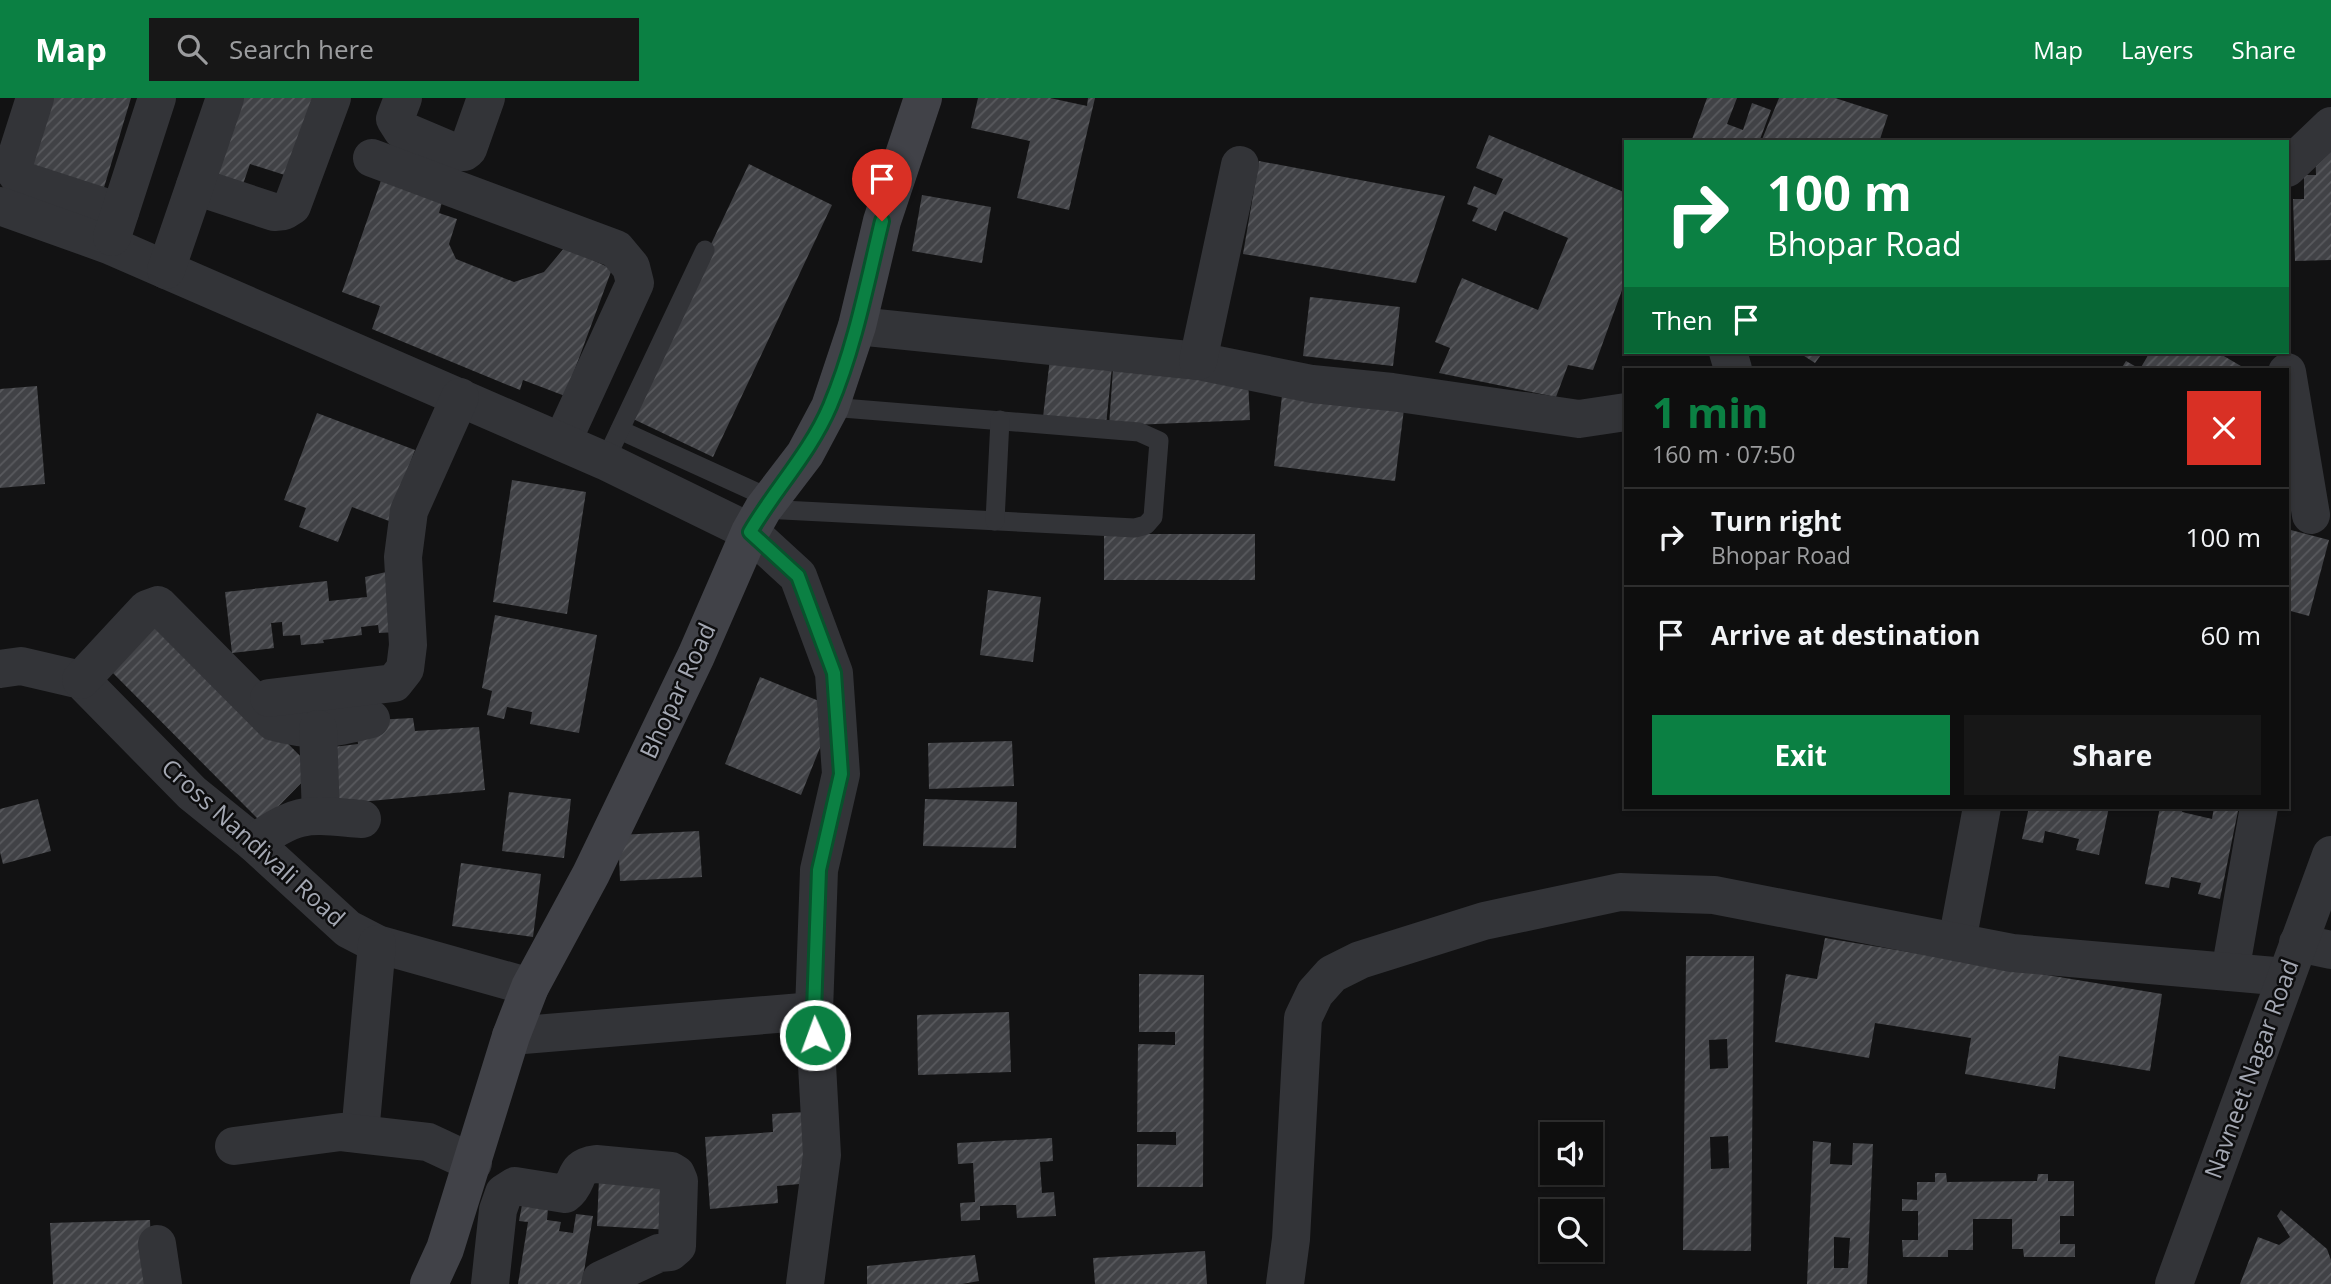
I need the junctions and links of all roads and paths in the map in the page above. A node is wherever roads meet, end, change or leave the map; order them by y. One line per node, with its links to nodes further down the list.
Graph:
1 (35, 98): 15 (street)
2 (156, 98): 15 (street)
3 (225, 98): 13 (street)
4 (332, 98): 13 (street)
5 (403, 98): 10 (street)
6 (486, 98): 10 (street)
7 (923, 98): 18 (street, Bhopar Road)
8 (2331, 126): 12 (street)
9 (372, 158): 10 (street)
10 (426, 159): 25 (street)
11 (1240, 165): 19 (street)
12 (2289, 166)
13 (195, 186): 17 (street)
14 (0, 206): 15 (street)
15 (115, 228): 17 (street)
16 (705, 250): 26 (lane)
17 (166, 270): 21 (street)
18 (857, 326): 19 (street); 22 (street, Bhopar Road)
19 (1198, 361): 23 (street)
20 (2289, 382): 28 (street)
21 (460, 397): 25 (street); 32 (street)
22 (830, 407): 24 (lane); 27 (street, Bhopar Road)
23 (1624, 412)
24 (1000, 420): 29 (lane); 29 (lane)
25 (562, 442): 26 (street)
26 (613, 445): 27 (street)
27 (761, 514): 29 (lane); 45 (street, Bhopar Road); 46 (street)
28 (2311, 515)
29 (995, 521)
30 (0, 668): 31 (street)
31 (81, 680): 34 (street); 39 (street, Cross Nandivali Road)
32 (269, 698)
33 (371, 719): 34 (street)
34 (318, 729): 37 (street)
35 (1982, 809): 41 (street)
36 (2259, 809): 44 (street)
37 (321, 816): 38 (street); 39 (street)
38 (362, 819)
39 (254, 844): 42 (street, Cross Nandivali Road)
40 (2331, 855): 43 (street, Navneet Nagar Road)
41 (1957, 942): 44 (street); 57 (street)
42 (377, 944): 45 (street, Cross Nandivali Road); 48 (street)
43 (2305, 957): 44 (street); 58 (street, Navneet Nagar Road)
44 (2230, 972)
45 (530, 987): 47 (street, Bhopar Road)
46 (814, 1011): 47 (street); 56 (street)
47 (511, 1037): 50 (street, Bhopar Road)
48 (360, 1134): 49 (street); 50 (street)
49 (234, 1146)
50 (473, 1163): 53 (street, Bhopar Road)
51 (157, 1244): 52 (street)
52 (163, 1284)
53 (429, 1284)
54 (490, 1284): 55 (street)
55 (600, 1284)
56 (805, 1284)
57 (1285, 1284)
58 (2174, 1284)

